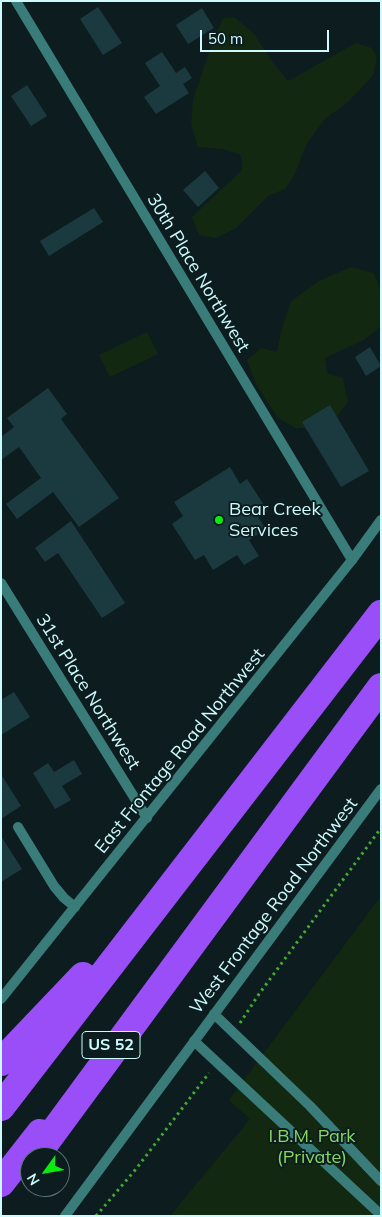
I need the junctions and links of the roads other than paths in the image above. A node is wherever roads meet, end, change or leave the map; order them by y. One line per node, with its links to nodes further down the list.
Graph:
1 (16, 1): 3 (street, 30th Place Northwest)
2 (381, 520): 3 (street, East Frontage Road Northwest)
3 (352, 560): 8 (street, East Frontage Road Northwest)
4 (1, 583): 8 (street, 31st Place Northwest)
5 (381, 614): 10 (highway, US 52)
6 (381, 687): 12 (highway, US 52)
7 (381, 790): 14 (street, West Frontage Road Northwest)
8 (147, 818): 11 (street, East Frontage Road Northwest)
9 (18, 827): 11 (street)
10 (184, 869): 16 (highway); 17 (highway, US 52)
11 (75, 907): 13 (street, East Frontage Road Northwest)
12 (220, 907): 18 (highway); 21 (highway, US 52)
13 (1, 999)
14 (214, 1014): 15 (street, West Frontage Road Northwest); 20 (street)
15 (194, 1041): 23 (street); 24 (street, West Frontage Road Northwest)
16 (1, 1062)
17 (1, 1107)
18 (42, 1147)
19 (20, 1177): 22 (highway)
20 (381, 1181)
21 (1, 1183)
22 (1, 1203)
23 (381, 1215)
24 (65, 1216)

